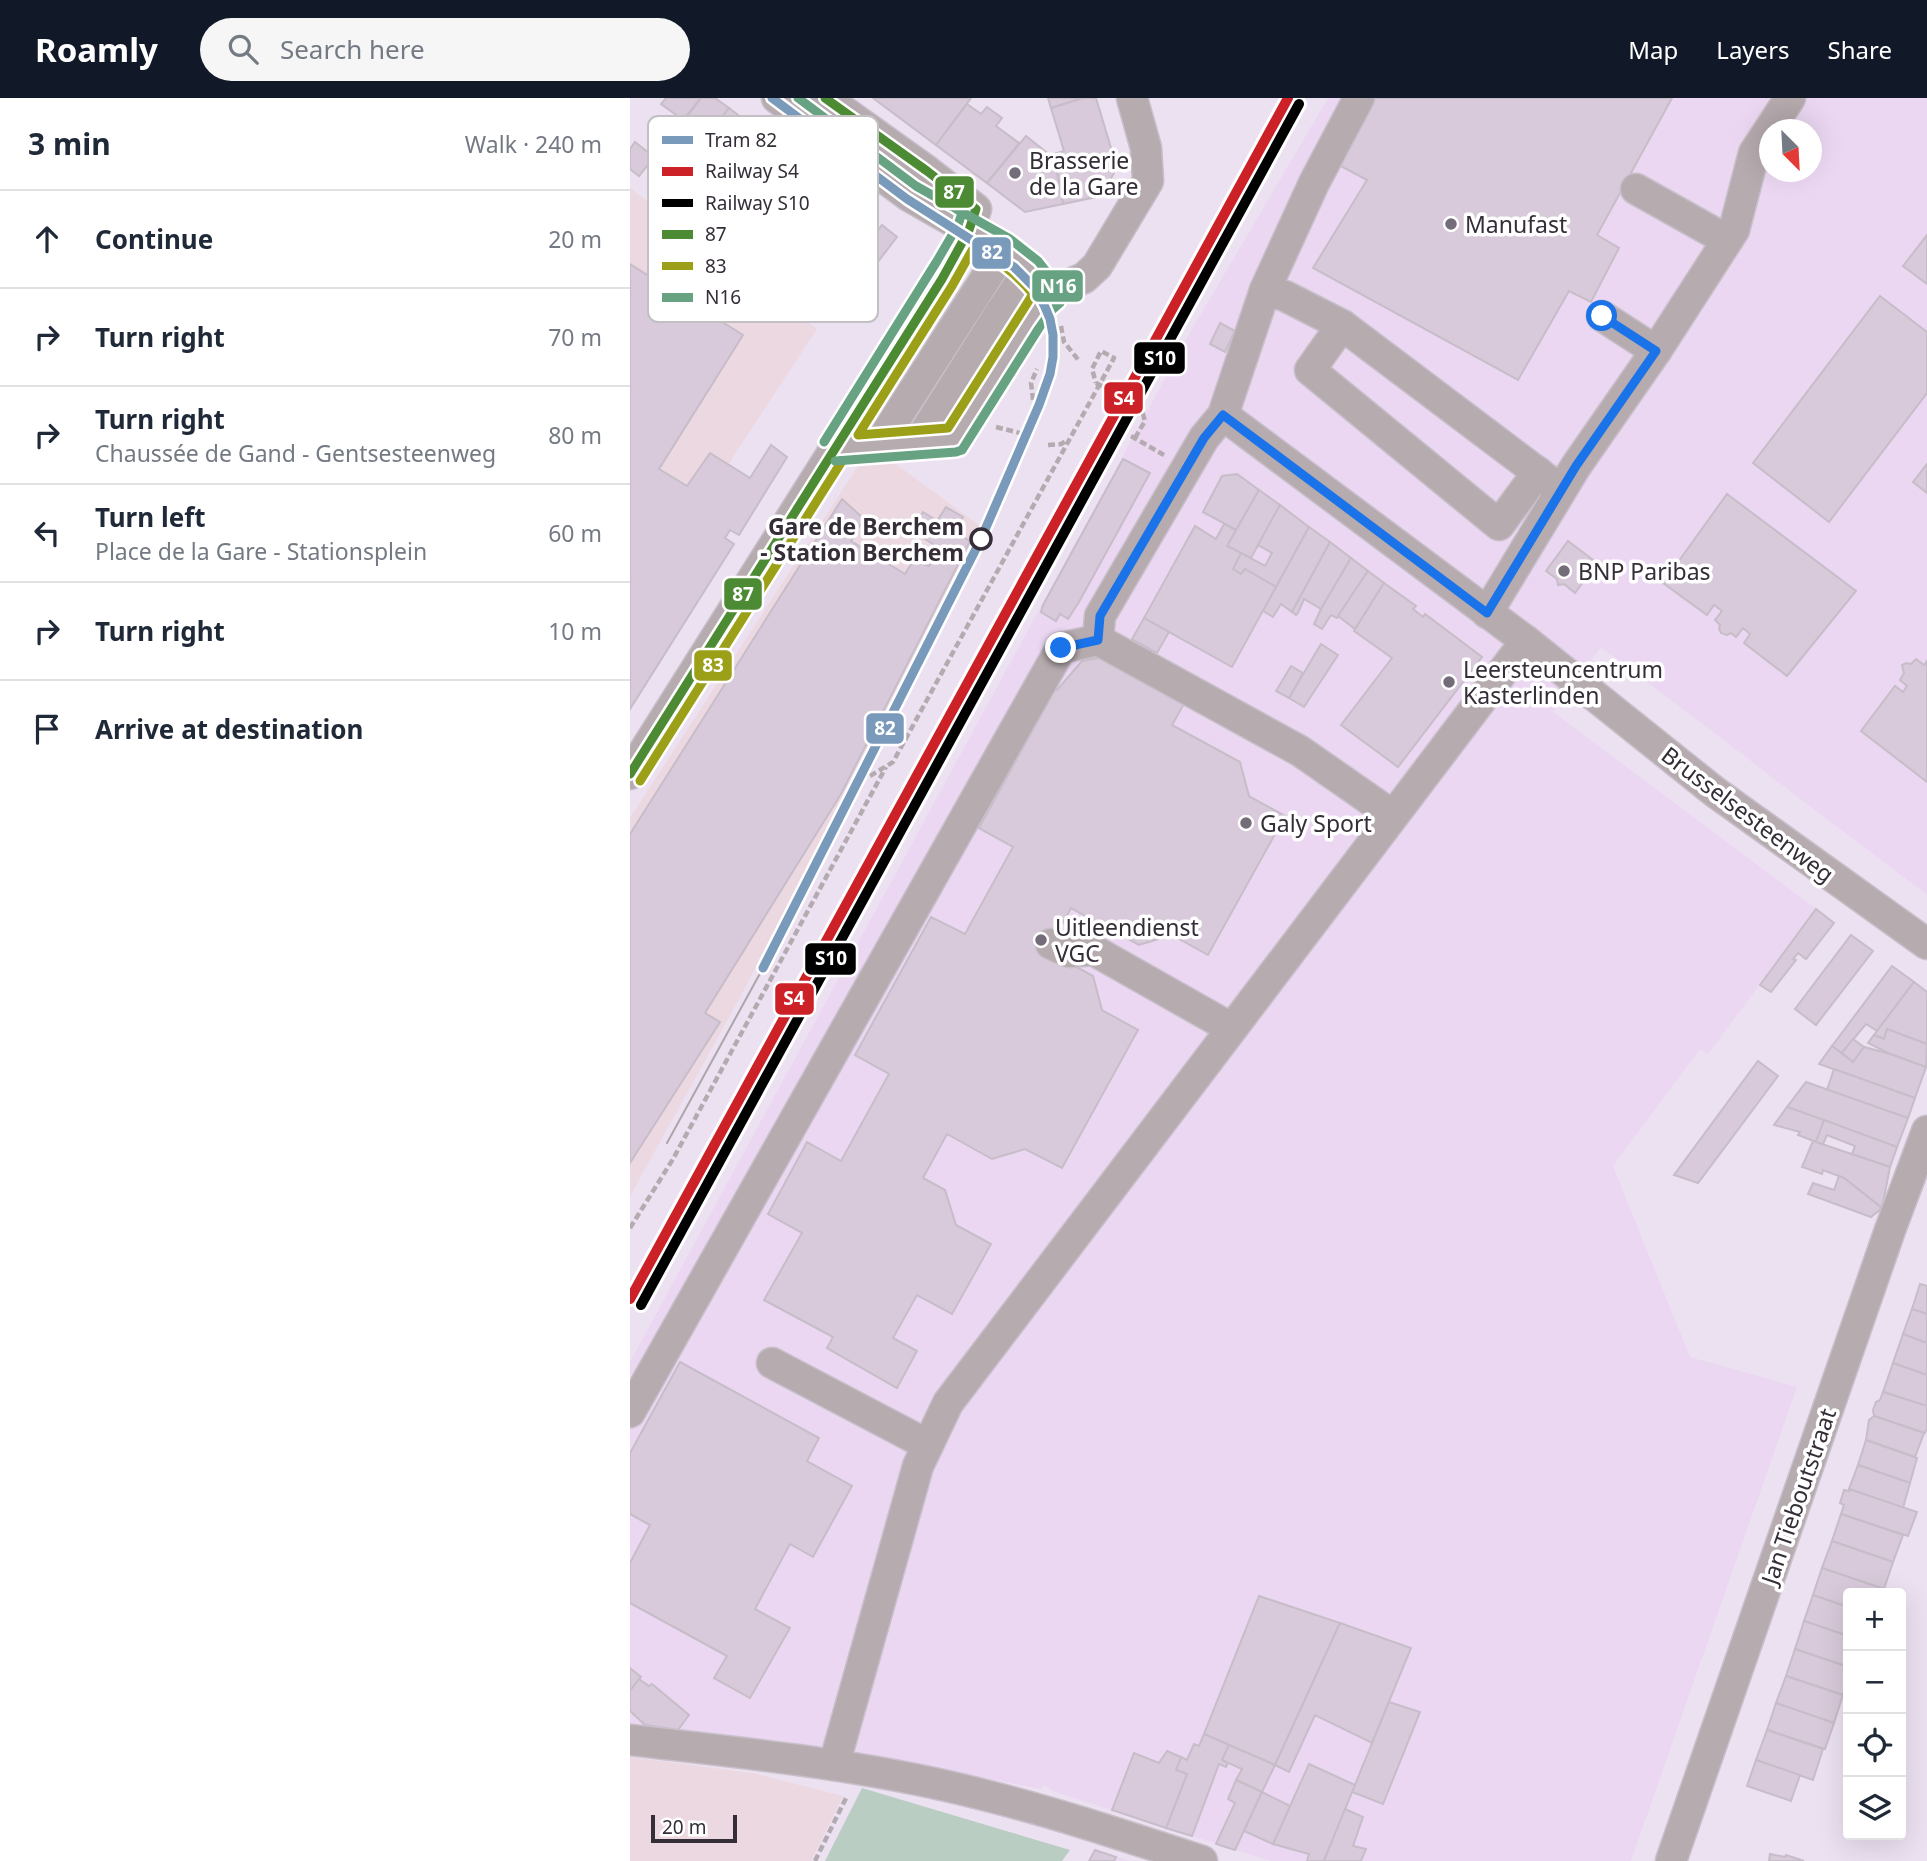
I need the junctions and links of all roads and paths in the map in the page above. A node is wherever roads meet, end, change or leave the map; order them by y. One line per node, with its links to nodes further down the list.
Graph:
1 (777, 98): 6 (street)
2 (825, 98): 7 (street)
3 (1132, 98): 16 (street)
4 (1359, 98): 15 (street)
5 (1790, 98): 12 (street)
6 (801, 116)
7 (850, 116)
8 (878, 136): 11 (street)
9 (878, 173): 11 (street)
10 (1636, 189): 12 (street)
11 (972, 219): 13 (street); 30 (street)
12 (1727, 240): 19 (street)
13 (1004, 250): 14 (street); 29 (street)
14 (1030, 270): 16 (street); 26 (street)
15 (1275, 293): 18 (street); 24 (street)
16 (1050, 296): 20 (path); 26 (street)
17 (1602, 316): 19 (street)
18 (1342, 325): 31 (street); 31 (street)
19 (1656, 351): 31 (street)
20 (1080, 362)
21 (1038, 364): 23 (path)
22 (1097, 387): 22 (path); 25 (path); 28 (path, bridge)
23 (1033, 400)
24 (1230, 421): 32 (street, Brusselsesteenweg); 33 (street)
25 (1070, 438): 27 (path); 35 (path)
26 (918, 443): 29 (street)
27 (1048, 445)
28 (1171, 445)
29 (878, 446): 30 (street)
30 (834, 449): 36 (street)
31 (1550, 481): 32 (street)
32 (1487, 613): 34 (street, Brusselsesteenweg)
33 (1098, 640): 38 (street); 45 (street)
34 (1526, 641): 38 (street); 40 (street, Brusselsesteenweg)
35 (887, 766): 37 (path); 43 (path)
36 (630, 775)
37 (870, 776)
38 (1392, 816): 41 (street)
39 (1051, 944): 41 (street)
40 (1927, 944)
41 (1231, 1028): 46 (street)
42 (1927, 1131): 51 (street, Jan Tieboutstraat)
43 (630, 1228)
44 (772, 1363): 46 (street)
45 (630, 1412)
46 (929, 1445): 48 (street)
47 (630, 1740): 48 (street)
48 (847, 1767): 49 (path); 50 (street)
49 (815, 1861)
50 (1202, 1861)
51 (1671, 1861)

